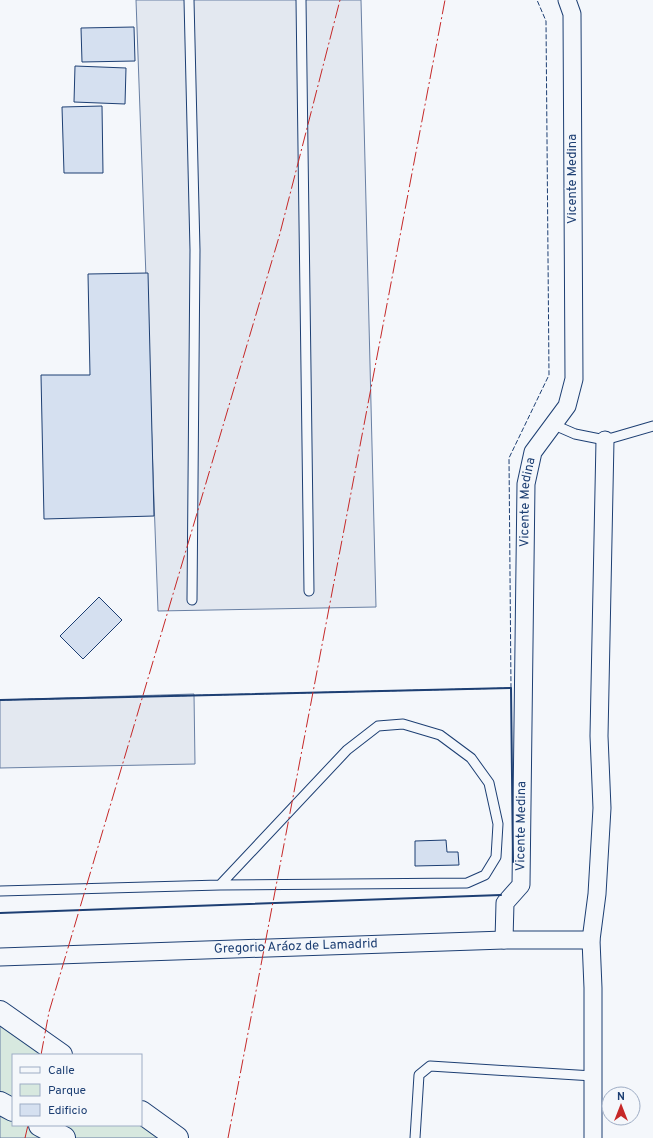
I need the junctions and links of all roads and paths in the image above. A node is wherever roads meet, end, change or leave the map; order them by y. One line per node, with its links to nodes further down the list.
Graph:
1 (189, 0): 8 (lane)
2 (301, 0): 7 (lane)
3 (567, 0): 4 (street, Vicente Medina)
4 (552, 424): 6 (lane); 11 (street, Vicente Medina)
5 (653, 426): 6 (lane)
6 (605, 440): 12 (street)
7 (309, 591)
8 (192, 600)
9 (220, 885): 9 (lane); 10 (lane)
10 (0, 891)
11 (504, 940): 12 (street, Gregorio Aráoz de Lamadrid); 13 (street, Gregorio Aráoz de Lamadrid)
12 (591, 940): 16 (street)
13 (0, 957)
14 (0, 1012): 15 (main road)
15 (60, 1054)
16 (593, 1076): 23 (lane); 24 (street)
17 (0, 1103): 18 (main road)
18 (12, 1109)
19 (142, 1113): 22 (main road)
20 (42, 1126): 21 (main road)
21 (64, 1138)
22 (177, 1138)
23 (415, 1138)
24 (593, 1138)

